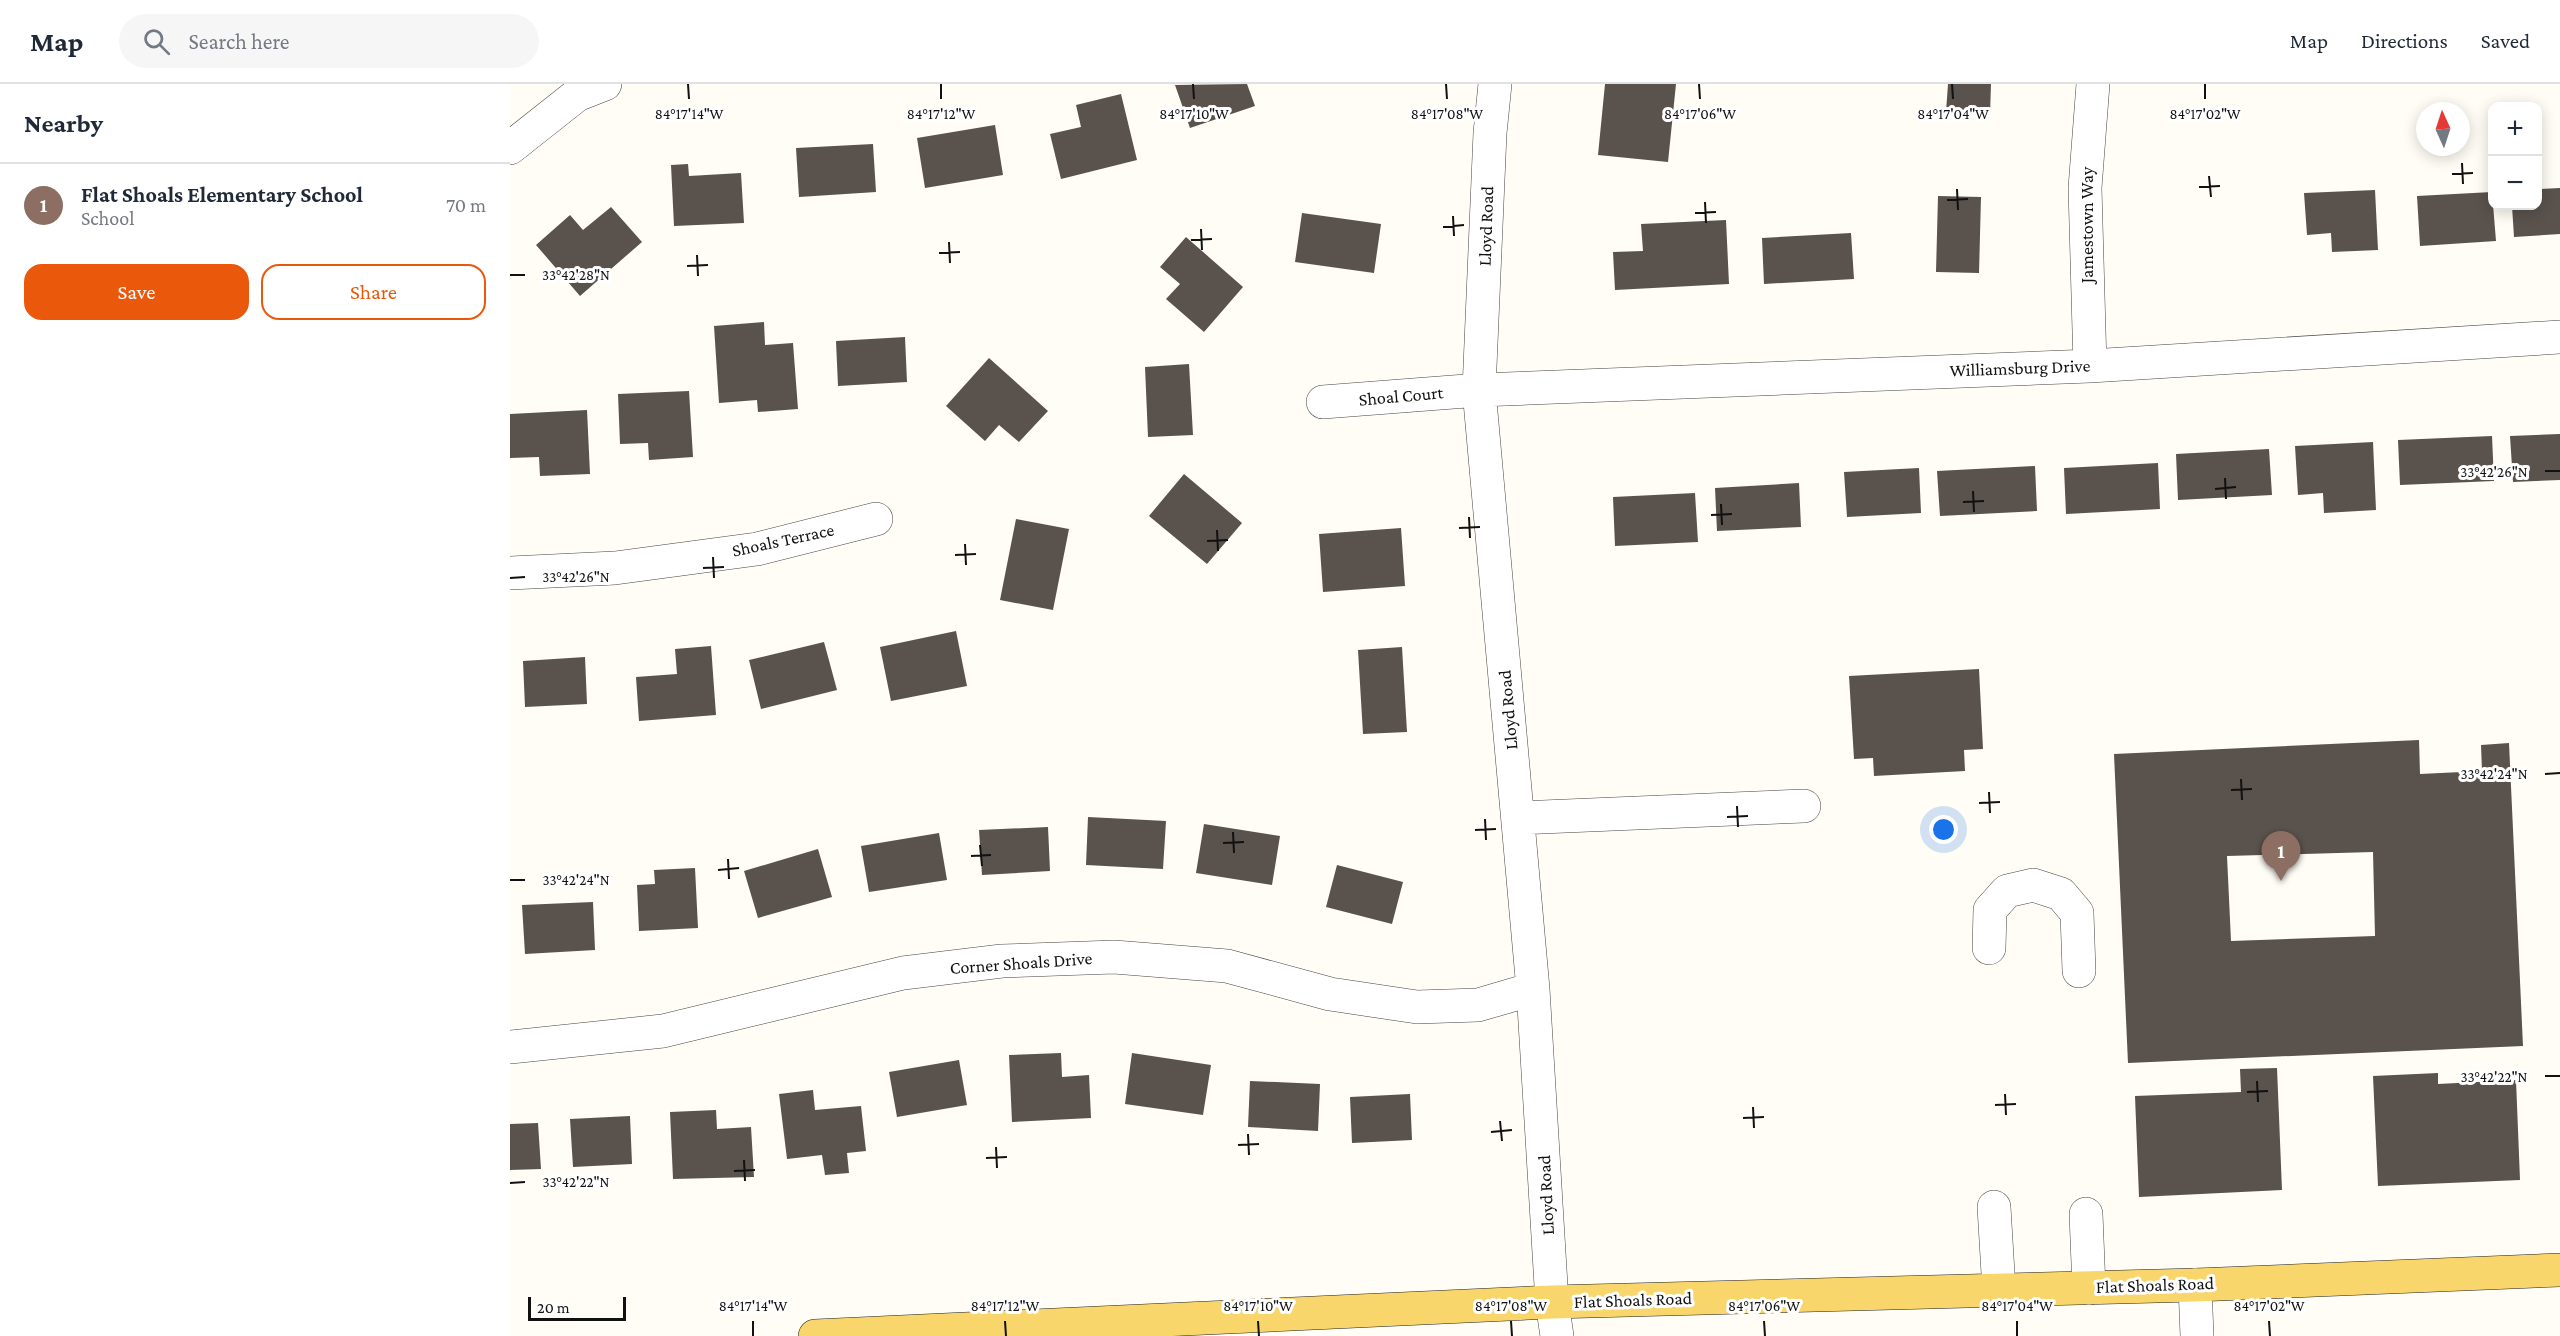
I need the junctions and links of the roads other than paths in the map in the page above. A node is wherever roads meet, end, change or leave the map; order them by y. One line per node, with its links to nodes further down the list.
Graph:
1 (605, 84): 4 (street)
2 (1495, 84): 7 (street, Lloyd Road)
3 (2092, 84): 6 (street, Jamestown Way)
4 (510, 148)
5 (2560, 337): 6 (street, Williamsburg Drive)
6 (2090, 366): 7 (street, Williamsburg Drive)
7 (1479, 390): 8 (street, Shoal Court); 12 (street, Lloyd Road)
8 (1323, 402)
9 (876, 519): 10 (street, Shoals Terrace)
10 (510, 573)
11 (1804, 807): 12 (street)
12 (1518, 818): 15 (street, Lloyd Road)
13 (1989, 948): 14 (street)
14 (2079, 971)
15 (1533, 989): 16 (street, Corner Shoals Drive); 23 (street, Lloyd Road)
16 (510, 1047)
17 (1994, 1207): 22 (street)
18 (2086, 1214): 21 (street)
19 (2560, 1270): 20 (main road, Flat Shoals Road)
20 (2195, 1285): 21 (main road, Flat Shoals Road); 26 (street)
21 (2089, 1288): 22 (main road, Flat Shoals Road)
22 (1999, 1290): 23 (main road, Flat Shoals Road)
23 (1552, 1302): 24 (main road, Flat Shoals Road); 25 (street, Lloyd Road)
24 (815, 1336)
25 (1557, 1336)
26 (2197, 1336)

